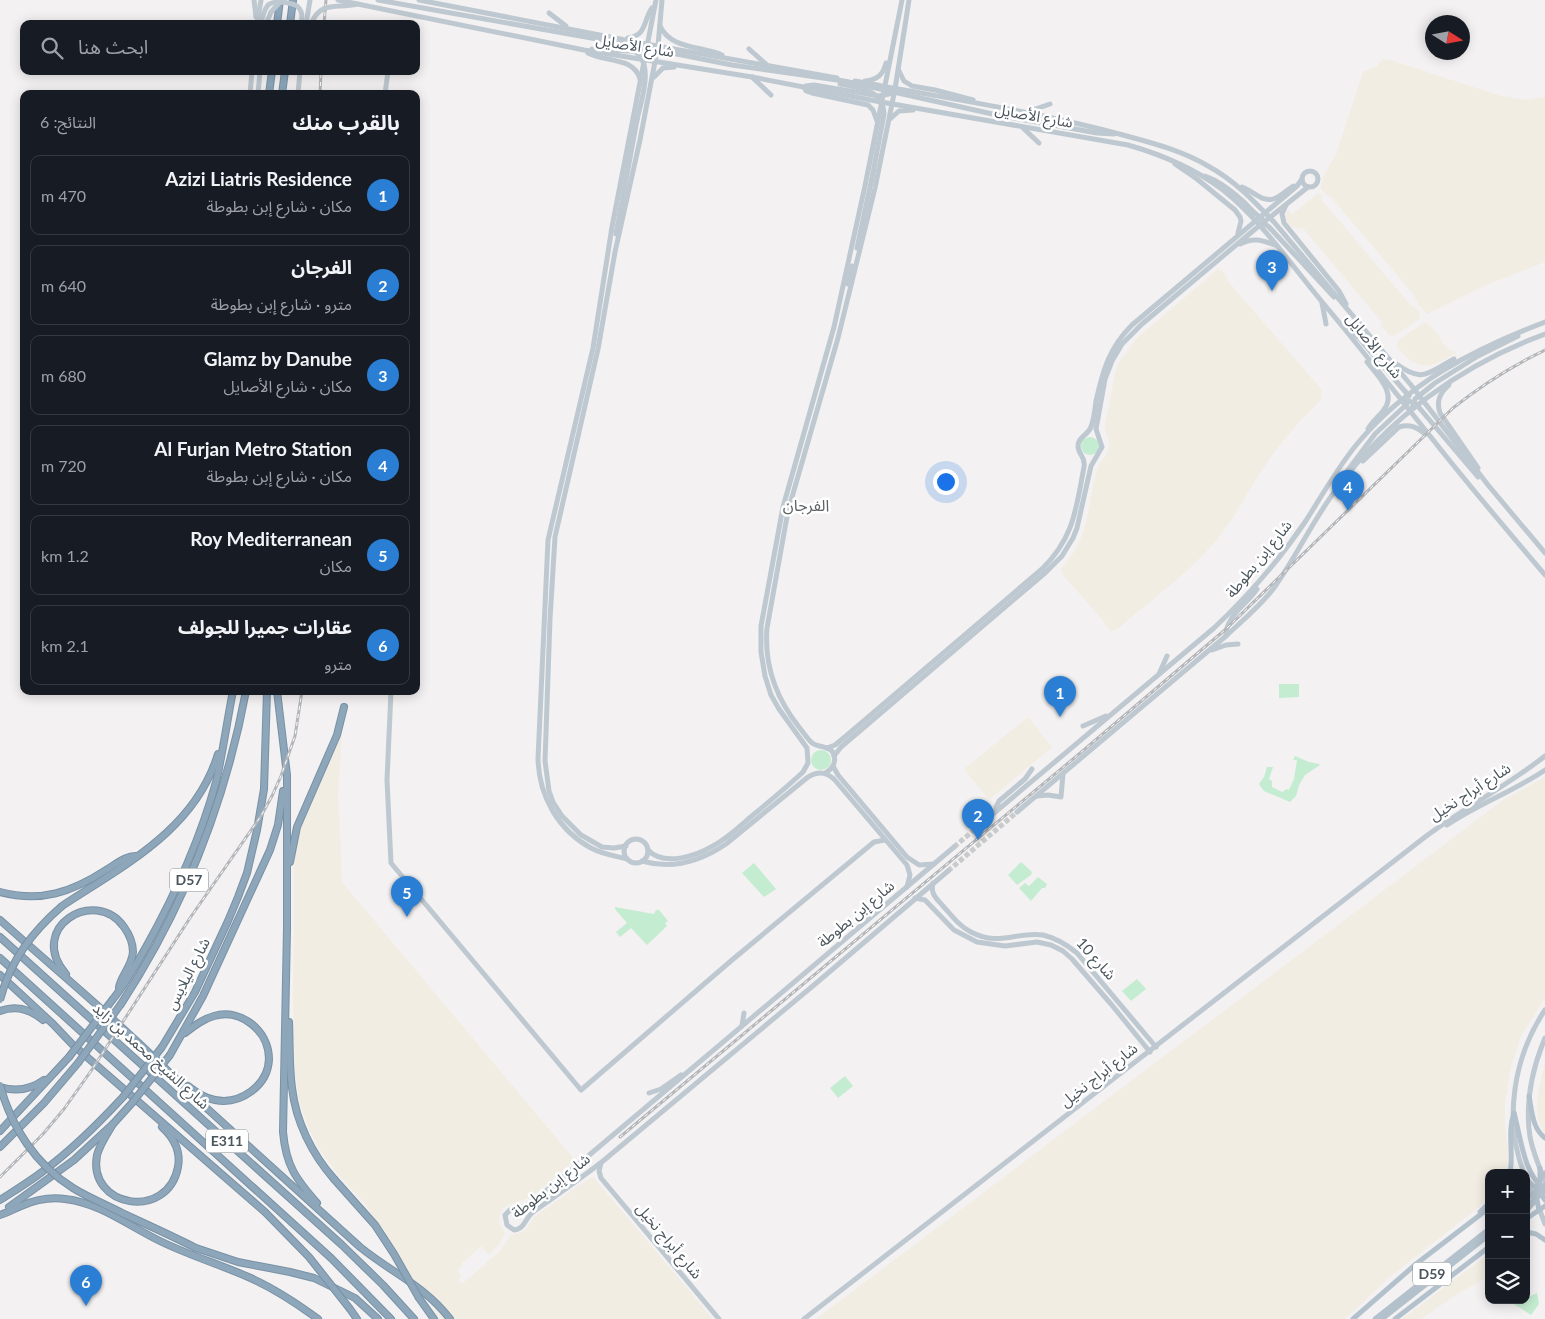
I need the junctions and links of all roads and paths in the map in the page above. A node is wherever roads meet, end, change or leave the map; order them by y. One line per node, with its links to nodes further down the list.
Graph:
1 (254, 0): 16 (main road)
2 (261, 0): 17 (main road)
3 (281, 0): 19 (main road, bridge); 20 (highway)
4 (293, 0): 21 (highway)
5 (310, 0): 23 (main road)
6 (338, 0): 13 (main road, شارع الأصايل, bridge)
7 (378, 0): 27 (main road, bridge)
8 (419, 0): 26 (main road, شارع الأصايل)
9 (656, 0): 14 (main road)
10 (662, 0): 25 (main road)
11 (902, 0): 29 (main road)
12 (909, 0): 40 (main road)
13 (357, 4): 24 (main road, bridge); 33 (main road, شارع الأصايل)
14 (654, 6): 28 (main road); 30 (main road)
15 (548, 13): 26 (main road)
16 (257, 20)
17 (258, 20)
18 (260, 20): 22 (main road, bridge)
19 (268, 20)
20 (278, 20)
21 (290, 20)
22 (301, 20)
23 (307, 20)
24 (313, 20)
25 (660, 26): 31 (main road); 35 (main road)
26 (568, 28): 28 (main road, شارع الأصايل)
27 (589, 38): 48 (main road, bridge); 84 (main road, bridge)
28 (623, 39): 30 (main road, شارع الأصايل)
29 (894, 41): 50 (main road); 53 (main road)
30 (646, 44): 31 (main road, شارع الأصايل); 34 (main road)
31 (658, 46): 34 (main road); 35 (main road, شارع الأصايل); 37 (main road)
32 (749, 49): 38 (main road)
33 (584, 50): 34 (main road); 36 (main road, شارع الأصايل); 49 (main road)
34 (645, 52): 36 (main road)
35 (729, 59): 38 (main road, شارع الأصايل)
36 (644, 60): 37 (main road, شارع الأصايل); 49 (main road)
37 (655, 62): 39 (main road, شارع الأصايل); 51 (main road)
38 (767, 65): 50 (main road, شارع الأصايل)
39 (681, 66): 47 (main road, شارع الأصايل); 51 (main road)
40 (899, 68): 54 (main road); 66 (main road)
41 (252, 75): 55 (main road)
42 (260, 75): 56 (main road)
43 (271, 75): 57 (highway)
44 (284, 75): 58 (highway)
45 (300, 75): 59 (main road)
46 (387, 75): 60 (main road)
47 (752, 77): 52 (main road, شارع الأصايل); 61 (main road)
48 (816, 77): 72 (main road, bridge); 85 (main road, bridge)
49 (640, 81): 125 (main road)
50 (857, 81): 53 (main road, شارع الأصايل)
51 (651, 82): 84 (main road)
52 (804, 87): 62 (main road); 63 (main road, شارع الأصايل); 70 (main road)
53 (885, 87): 54 (main road, شارع الأصايل); 62 (main road)
54 (895, 89): 62 (main road); 64 (main road); 66 (main road, شارع الأصايل)
55 (250, 90)
56 (258, 90)
57 (270, 90)
58 (283, 90)
59 (298, 90)
60 (386, 90)
61 (772, 95)
62 (883, 95): 63 (main road)
63 (882, 102): 64 (main road, شارع الأصايل); 70 (main road)
64 (892, 104): 67 (main road, شارع الأصايل); 69 (main road)
65 (1050, 104): 68 (main road)
66 (994, 107): 68 (main road, شارع الأصايل)
67 (915, 108): 69 (main road); 71 (main road, شارع الأصايل)
68 (1026, 113): 72 (main road, شارع الأصايل)
69 (889, 121): 85 (main road)
70 (878, 122): 133 (main road)
71 (1018, 126): 73 (main road); 74 (main road, شارع الأصايل)
72 (1122, 134): 76 (main road, شارع الأصايل)
73 (1039, 143)
74 (1162, 156): 80 (main road, شارع الأصايل); 81 (main road)
75 (1302, 179): 77 (main road); 78 (main road); 78 (main road)
76 (1237, 186): 77 (main road); 80 (main road, شارع الأصايل)
77 (1297, 186): 80 (main road)
78 (1308, 187): 79 (main road)
79 (1286, 204): 80 (main road); 87 (main road)
80 (1261, 220): 81 (main road); 82 (main road, شارع الأصايل); 83 (main road); 87 (main road, شارع الأصايل)
81 (1237, 236): 102 (main road)
82 (1277, 246): 83 (main road); 86 (main road, شارع الأصايل)
83 (1231, 249): 104 (main road)
84 (615, 252): 125 (main road)
85 (848, 297): 130 (main road)
86 (1322, 302): 88 (main road, شارع الأصايل); 90 (main road)
87 (1348, 309): 93 (main road, شارع الأصايل)
88 (1338, 320): 92 (main road, شارع الأصايل); 100 (main road)
89 (1545, 322): 93 (main road); 95 (main road); 96 (main road)
90 (1326, 324)
91 (1545, 334): 94 (main road)
92 (1355, 342): 99 (main road, شارع الأصايل); 103 (main road)
93 (1388, 358): 95 (main road, شارع الأصايل)
94 (1457, 376): 98 (main road); 111 (main road)
95 (1412, 388): 97 (main road, شارع الأصايل); 100 (main road); 100 (main road)
96 (1424, 391): 97 (main road); 98 (main road)
97 (1418, 395): 98 (main road, شارع الأصايل); 100 (main road)
98 (1425, 399): 100 (main road); 109 (main road, شارع الأصايل)
99 (1400, 402): 100 (main road); 100 (main road, شارع الأصايل); 103 (main road, شارع إبن بطوطة)
100 (1411, 402): 101 (main road); 101 (main road, شارع إبن بطوطة); 109 (main road); 110 (main road)
101 (1413, 414): 105 (main road); 108 (main road, شارع إبن بطوطة)
102 (1084, 435): 104 (main road); 106 (main road)
103 (1364, 435): 114 (main road, شارع إبن بطوطة)
104 (1100, 440): 107 (main road)
105 (1434, 442): 108 (main road); 113 (main road)
106 (1083, 455): 107 (main road); 131 (main road)
107 (1097, 456): 134 (main road)
108 (1354, 467): 110 (main road, شارع إبن بطوطة)
109 (1488, 486): 111 (main road, شارع الأصايل)
110 (1334, 492): 115 (main road, شارع إبن بطوطة)
111 (1494, 494): 112 (main road, شارع الأصايل)
112 (1545, 553)
113 (1545, 575)
114 (1264, 578): 115 (main road); 119 (main road, شارع إبن بطوطة)
115 (1226, 636): 118 (main road, شارع إبن بطوطة)
116 (1238, 644): 118 (main road)
117 (1166, 656): 119 (main road)
118 (1200, 657): 142 (main road, شارع إبن بطوطة)
119 (1156, 677): 127 (main road, شارع إبن بطوطة)
120 (232, 695): 128 (highway)
121 (245, 695): 194 (highway, D57, bridge)
122 (267, 695): 207 (highway, شارع اليلايس, bridge)
123 (277, 695): 132 (highway)
124 (391, 695): 147 (main road)
125 (544, 696): 148 (main road); 153 (main road)
126 (344, 707): 157 (highway)
127 (1111, 714): 129 (main road); 144 (main road, شارع إبن بطوطة)
128 (227, 725): 152 (highway); 168 (highway)
129 (1083, 726)
130 (820, 746): 131 (main road); 133 (main road)
131 (828, 748): 134 (main road)
132 (284, 752): 157 (highway); 179 (highway)
133 (809, 756): 136 (main road)
134 (834, 756): 137 (main road)
135 (1545, 756): 151 (main road, شارع أبراج نخيل)
136 (808, 763): 140 (main road); 150 (main road)
137 (833, 766): 141 (main road); 155 (main road)
138 (1032, 769): 144 (main road)
139 (1545, 770): 151 (main road, شارع أبراج نخيل)
140 (817, 773): 141 (main road); 154 (main road)
141 (825, 773): 147 (main road)
142 (1063, 773): 143 (main road, شارع إبن بطوطة); 143 (main road)
143 (1035, 797): 145 (main road, شارع إبن بطوطة)
144 (996, 811): 146 (main road, شارع إبن بطوطة)
145 (1017, 812)
146 (987, 819)
147 (885, 840): 159 (main road)
148 (626, 846): 150 (main road); 153 (main road)
149 (954, 847): 155 (main road, شارع إبن بطوطة)
150 (648, 850): 154 (main road)
151 (1409, 850): 181 (main road, شارع أبراج نخيل)
152 (138, 856): 160 (highway); 170 (highway, bridge)
153 (628, 859): 154 (main road)
154 (642, 861)
155 (934, 864): 159 (main road, شارع إبن بطوطة)
156 (948, 871): 158 (main road, شارع إبن بطوطة)
157 (287, 873): 171 (highway)
158 (933, 883): 161 (main road, شارع إبن بطوطة); 163 (main road, شارع 10)
159 (907, 888): 177 (main road, شارع إبن بطوطة)
160 (0, 892)
161 (915, 899): 164 (main road, شارع 10); 195 (main road, شارع إبن بطوطة)
162 (0, 920): 169 (highway)
163 (966, 929): 164 (main road); 176 (main road, شارع 10)
164 (960, 934): 175 (main road, شارع 10)
165 (0, 937): 229 (highway, شارع الشيخ محمد بن زايد / E311)
166 (0, 958): 228 (highway, شارع الشيخ محمد بن زايد / E311)
167 (0, 975): 178 (highway)
168 (119, 992): 169 (highway); 183 (highway, bridge)
169 (86, 995): 184 (highway)
170 (0, 1000)
171 (285, 1006): 219 (highway); 230 (highway, bridge)
172 (1545, 1010): 190 (main road)
173 (0, 1011): 178 (highway)
174 (744, 1012): 177 (main road)
175 (1120, 1015): 176 (main road); 182 (main road, شارع 10)
176 (1129, 1015): 181 (main road, شارع 10)
177 (742, 1026): 185 (main road, شارع إبن بطوطة)
178 (65, 1036): 189 (highway)
179 (182, 1036): 184 (highway); 191 (highway, bridge)
180 (1545, 1038): 188 (main road)
181 (1156, 1047): 182 (main road, شارع أبراج نخيل)
182 (1150, 1052): 233 (main road, شارع أبراج نخيل)
183 (57, 1070): 186 (highway); 192 (highway)
184 (168, 1070): 219 (highway)
185 (688, 1071): 187 (main road); 201 (main road, شارع إبن بطوطة)
186 (0, 1086): 227 (highway, bridge)
187 (649, 1093)
188 (1529, 1096): 193 (main road); 197 (main road)
189 (142, 1103): 191 (highway); 226 (highway, bridge)
190 (1514, 1112): 198 (main road); 199 (main road); 200 (main road)
191 (113, 1124): 215 (highway)
192 (0, 1131)
193 (1545, 1138)
194 (0, 1146)
195 (603, 1161): 201 (main road, شارع إبن بطوطة); 202 (main road)
196 (1545, 1164): 197 (main road)
197 (1540, 1168): 200 (main road); 203 (main road)
198 (1510, 1169)
199 (1523, 1169)
200 (1532, 1174): 203 (main road)
201 (582, 1178): 202 (main road)
202 (600, 1178): 232 (main road, شارع أبراج نخيل)
203 (1542, 1183): 205 (main road, bridge); 206 (main road); 208 (main road, bridge); 209 (main road)
204 (1530, 1187): 206 (main road)
205 (1530, 1195)
206 (1536, 1199): 211 (main road); 213 (main road)
207 (0, 1200)
208 (1530, 1200)
209 (1545, 1200)
210 (1485, 1206): 217 (main road)
211 (1530, 1206)
212 (1545, 1206): 213 (main road)
213 (1540, 1210): 216 (main road); 218 (main road)
214 (1485, 1211): 217 (main road, D59)
215 (0, 1214): 225 (highway)
216 (1530, 1216)
217 (1477, 1217): 234 (main road, D59)
218 (1545, 1224)
219 (336, 1225): 231 (highway)
220 (1485, 1232): 235 (main road, D59)
221 (1530, 1233): 223 (main road)
222 (1485, 1238): 236 (main road, D59)
223 (1545, 1240)
224 (1485, 1250): 237 (main road, D59)
225 (318, 1319)
226 (357, 1319)
227 (378, 1319)
228 (391, 1319)
229 (414, 1319)
230 (434, 1319)
231 (450, 1319)
232 (719, 1319)
233 (804, 1319)
234 (1353, 1319)
235 (1375, 1319)
236 (1382, 1319)
237 (1395, 1319)

